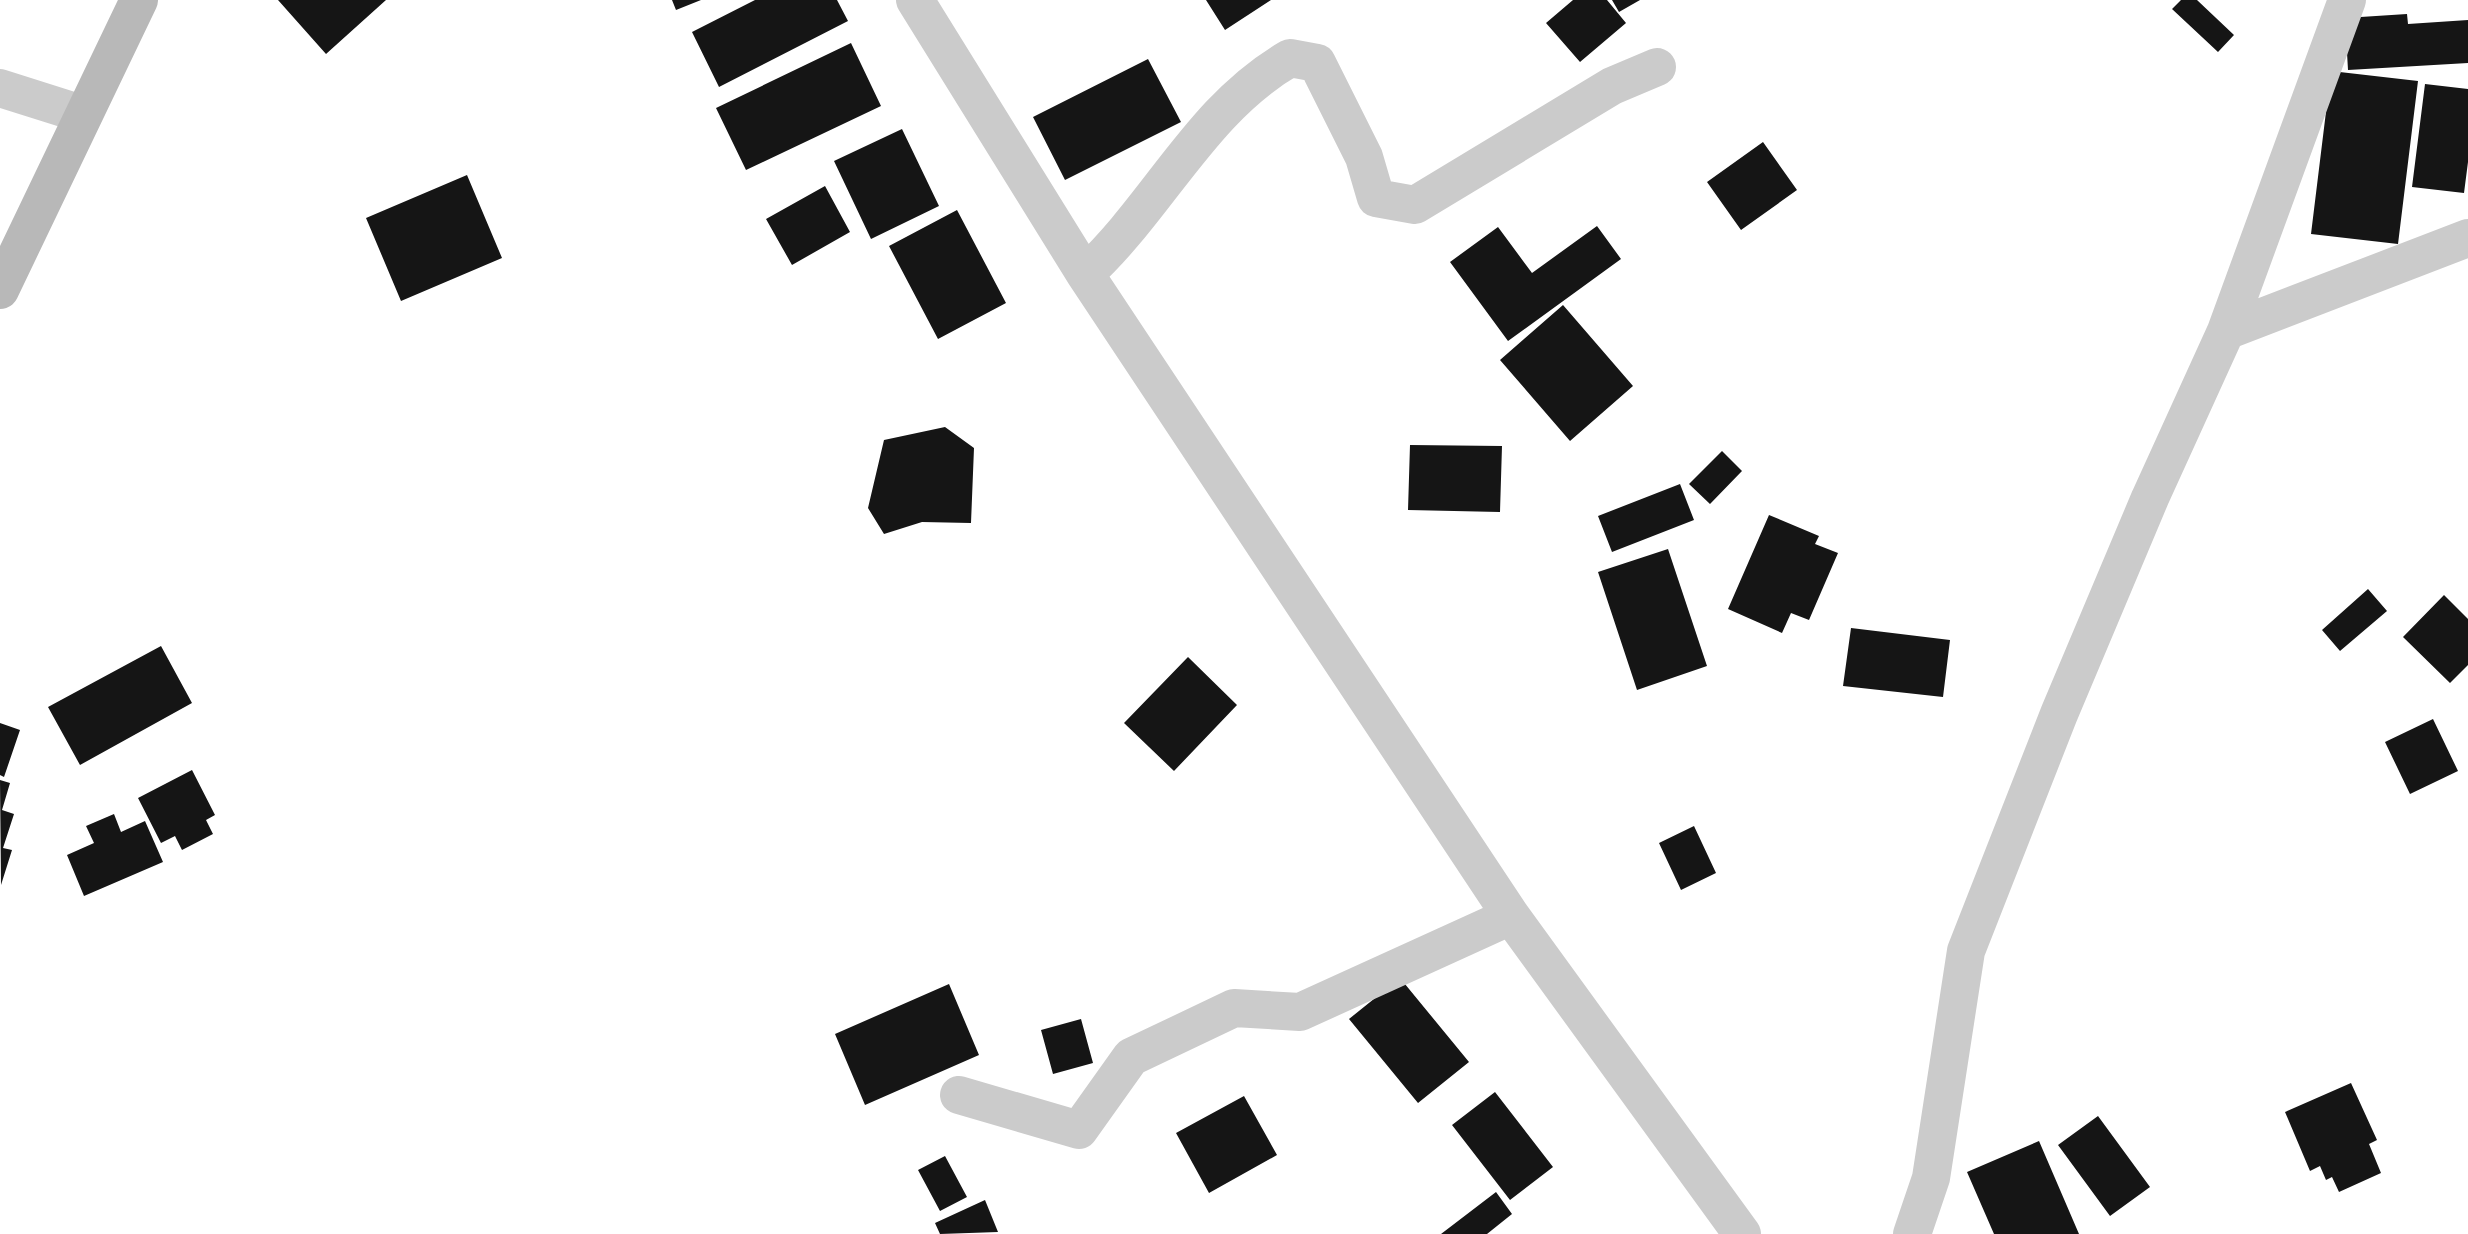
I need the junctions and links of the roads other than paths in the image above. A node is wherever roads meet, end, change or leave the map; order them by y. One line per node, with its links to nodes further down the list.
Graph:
1 (139, 0): 6 (main road)
2 (915, 0): 8 (street)
3 (2347, 0): 10 (street)
4 (1657, 66): 8 (street)
5 (0, 88): 6 (street)
6 (82, 114): 9 (main road)
7 (2468, 239): 10 (street)
8 (1085, 274): 11 (street)
9 (0, 290)
10 (2225, 331): 14 (street)
11 (1511, 916): 12 (street); 13 (street)
12 (959, 1095)
13 (1742, 1234)
14 (1912, 1234)

